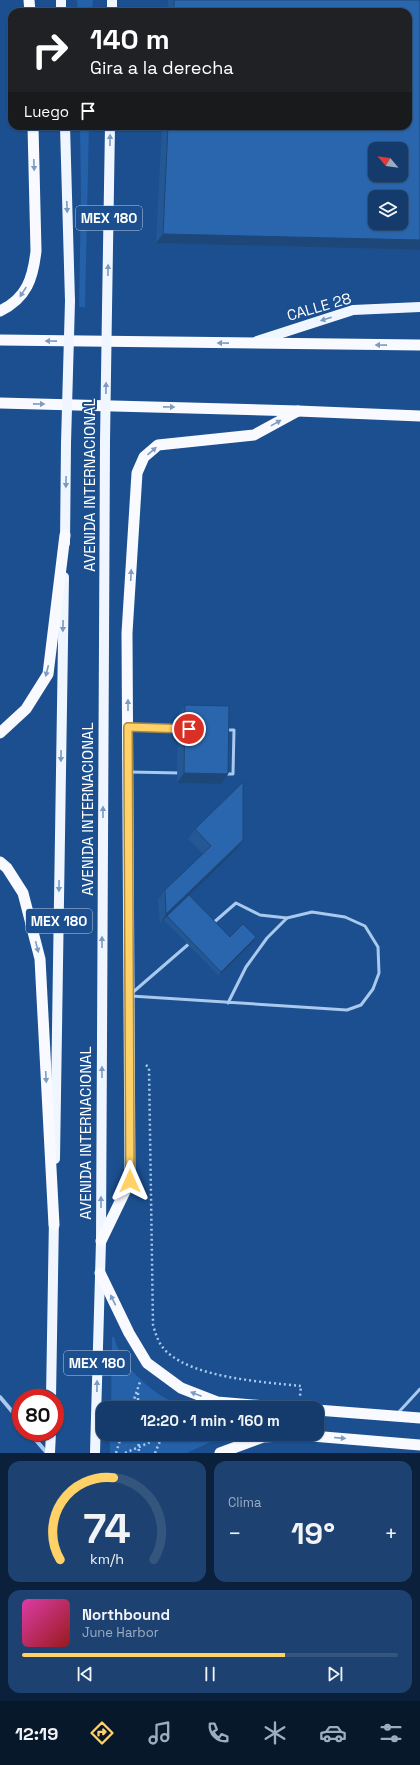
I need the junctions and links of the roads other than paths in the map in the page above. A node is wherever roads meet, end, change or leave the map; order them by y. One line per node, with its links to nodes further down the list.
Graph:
1 (33, 130): 5 (highway, one-way to 5)
2 (65, 130): 12 (main road, AVENIDA INTERNACIONAL / MEX 180, one-way to 12, bridge)
3 (110, 130): 27 (main road, AVENIDA INTERNACIONAL / MEX 180, one-way to 3, bridge)
4 (420, 307): 7 (main road, CALLE 28, one-way to 7)
5 (0, 311)
6 (0, 340): 7 (highway, one-way to 6)
7 (252, 343): 8 (highway, one-way to 7)
8 (420, 345)
9 (0, 403): 10 (highway, one-way to 10)
10 (298, 411): 11 (highway); 13 (highway, one-way to 10)
11 (420, 416)
12 (65, 535): 16 (highway, one-way to 16); 26 (main road, AVENIDA INTERNACIONAL / MEX 180, one-way to 26)
13 (128, 727): 14 (lane); 17 (highway)
14 (189, 729)
15 (219, 730): 19 (lane)
16 (0, 733)
17 (128, 772): 18 (lane); 24 (highway)
18 (188, 773)
19 (218, 774)
20 (0, 862): 26 (highway, one-way to 26)
21 (287, 918): 22 (lane); 25 (lane); 25 (lane)
22 (206, 929)
23 (194, 939): 24 (lane)
24 (129, 996): 25 (lane); 27 (highway)
25 (228, 1003)
26 (54, 1225): 29 (main road, AVENIDA INTERNACIONAL / MEX 180)
27 (101, 1241): 28 (main road, AVENIDA INTERNACIONAL / MEX 180)
28 (100, 1273): 32 (highway, one-way to 28); 42 (main road, AVENIDA INTERNACIONAL / MEX 180, one-way to 28)
29 (51, 1389)
30 (420, 1389): 35 (lane)
31 (0, 1396): 33 (street)
32 (214, 1401)
33 (12, 1411)
34 (324, 1411): 35 (highway)
35 (395, 1416): 36 (highway)
36 (420, 1418)
37 (37, 1441): 40 (street)
38 (51, 1441): 41 (main road)
39 (420, 1445): 43 (highway, one-way to 39)
40 (47, 1453)
41 (50, 1453)
42 (95, 1453)
43 (220, 1453)

